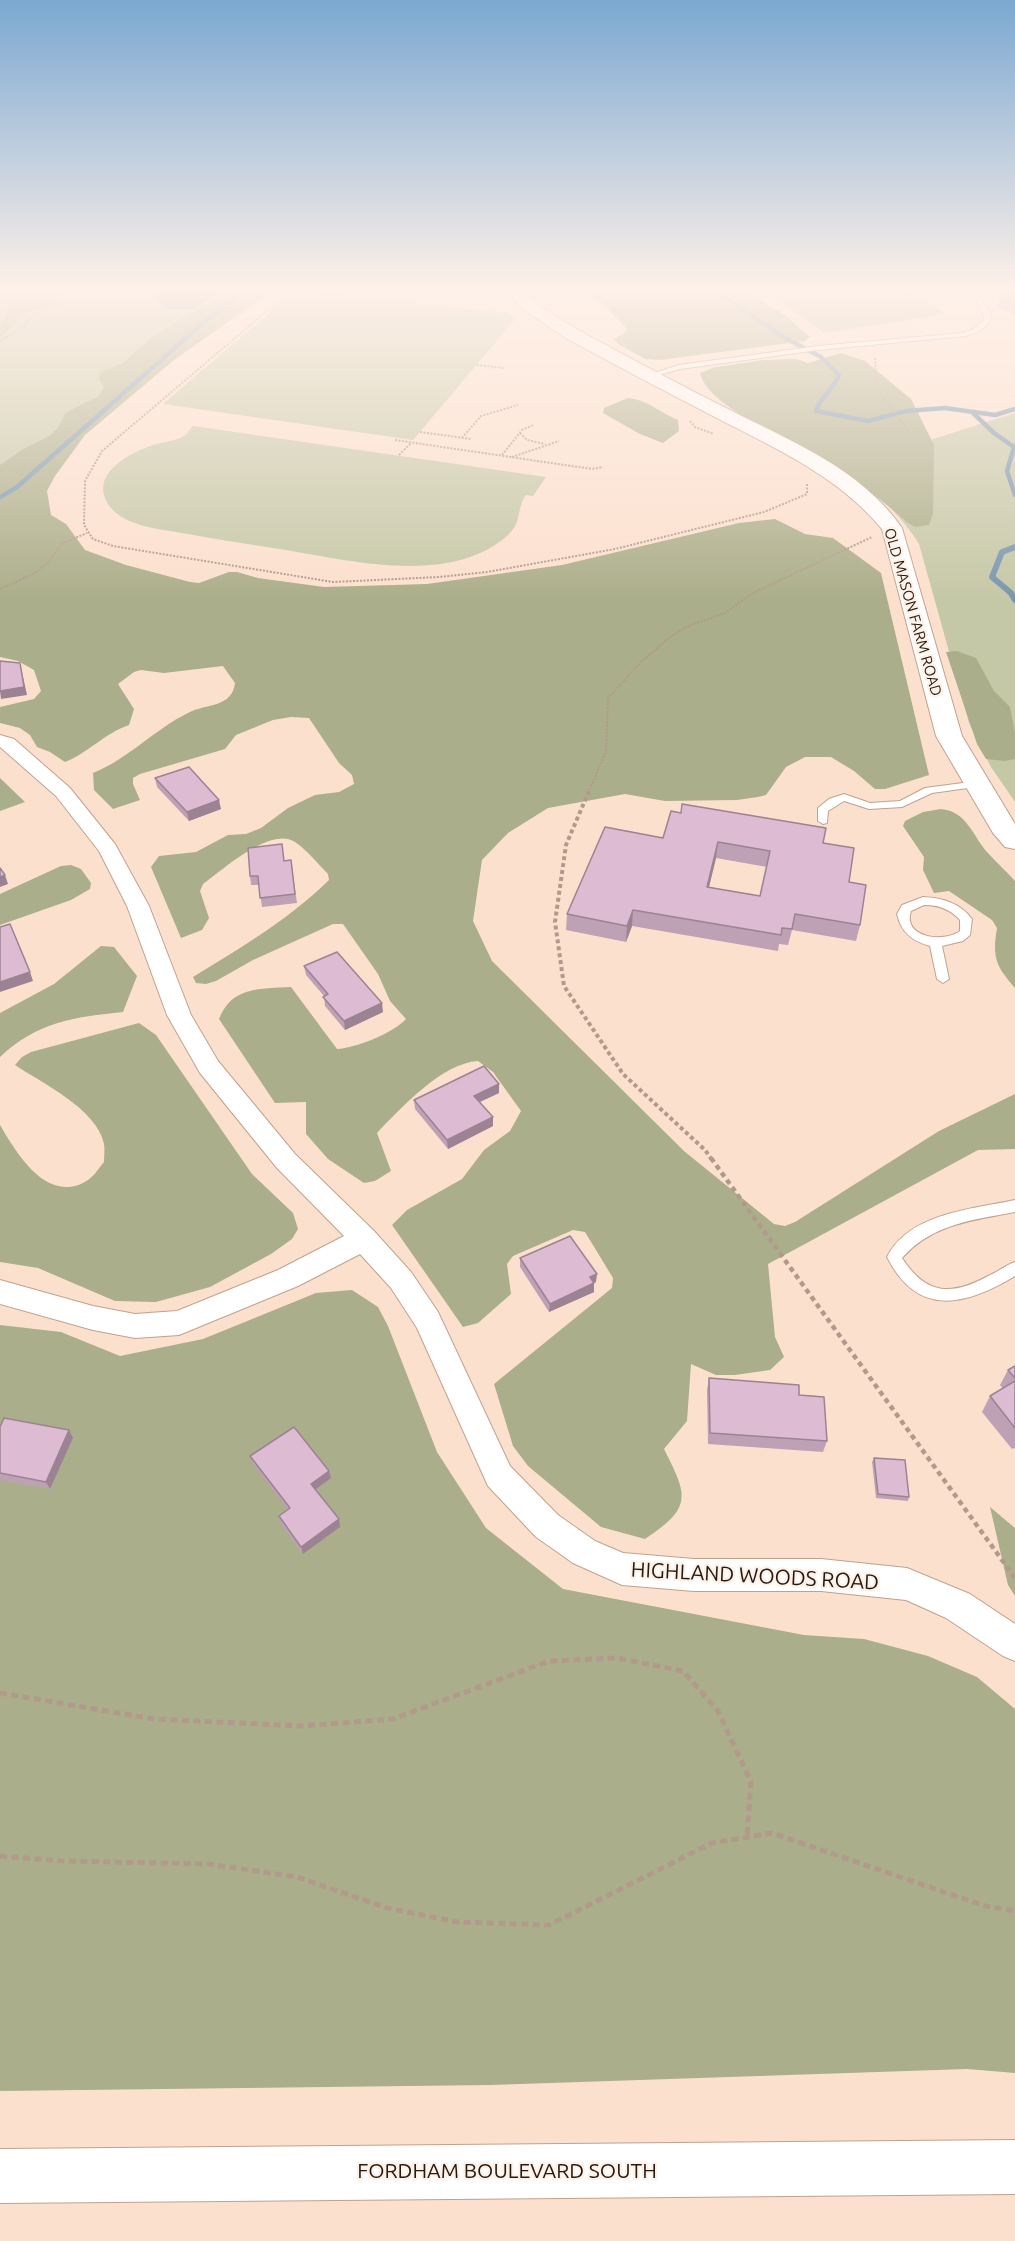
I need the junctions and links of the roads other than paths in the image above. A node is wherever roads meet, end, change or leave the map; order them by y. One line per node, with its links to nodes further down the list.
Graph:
1 (678, 392): 3 (main road, OLD MASON FARM ROAD)
2 (0, 741): 9 (street, HIGHLAND WOODS ROAD)
3 (978, 784): 4 (lane); 5 (main road, OLD MASON FARM ROAD)
4 (822, 821)
5 (1015, 841)
6 (935, 942): 6 (lane); 7 (lane)
7 (944, 979)
8 (1015, 1206): 10 (lane)
9 (364, 1239): 11 (street); 12 (street, HIGHLAND WOODS ROAD)
10 (1015, 1268)
11 (0, 1292)
12 (1015, 1644)
13 (1015, 2167): 14 (main road, FORDHAM BOULEVARD SOUTH)
14 (0, 2176)

